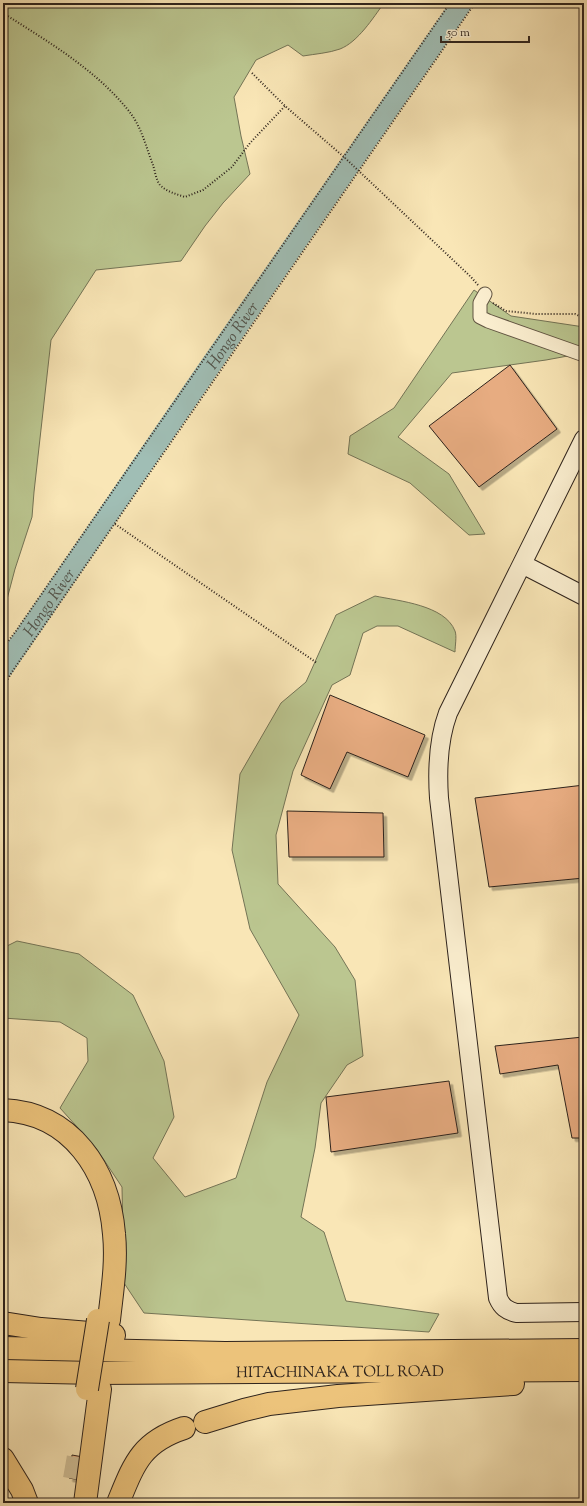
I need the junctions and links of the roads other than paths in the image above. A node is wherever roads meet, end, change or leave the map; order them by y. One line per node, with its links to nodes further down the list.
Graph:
1 (486, 294): 2 (street)
2 (584, 355)
3 (584, 439): 4 (street)
4 (522, 564): 5 (street); 8 (street)
5 (584, 596)
6 (3, 1110): 9 (highway)
7 (3, 1121): 9 (highway)
8 (584, 1312)
9 (103, 1320): 17 (highway)
10 (3, 1323): 13 (highway)
11 (3, 1348): 13 (highway, HITACHINAKA TOLL ROAD)
12 (584, 1350): 13 (highway, HITACHINAKA TOLL ROAD)
13 (389, 1352)
14 (584, 1370): 17 (highway, HITACHINAKA TOLL ROAD)
15 (3, 1371): 17 (highway, HITACHINAKA TOLL ROAD)
16 (584, 1380): 18 (highway)
17 (94, 1384): 20 (highway); 25 (highway)
18 (205, 1422)
19 (184, 1428): 26 (highway)
20 (78, 1456)
21 (3, 1459): 23 (highway)
22 (74, 1479): 24 (highway)
23 (27, 1503)
24 (71, 1503)
25 (85, 1503)
26 (118, 1503)

